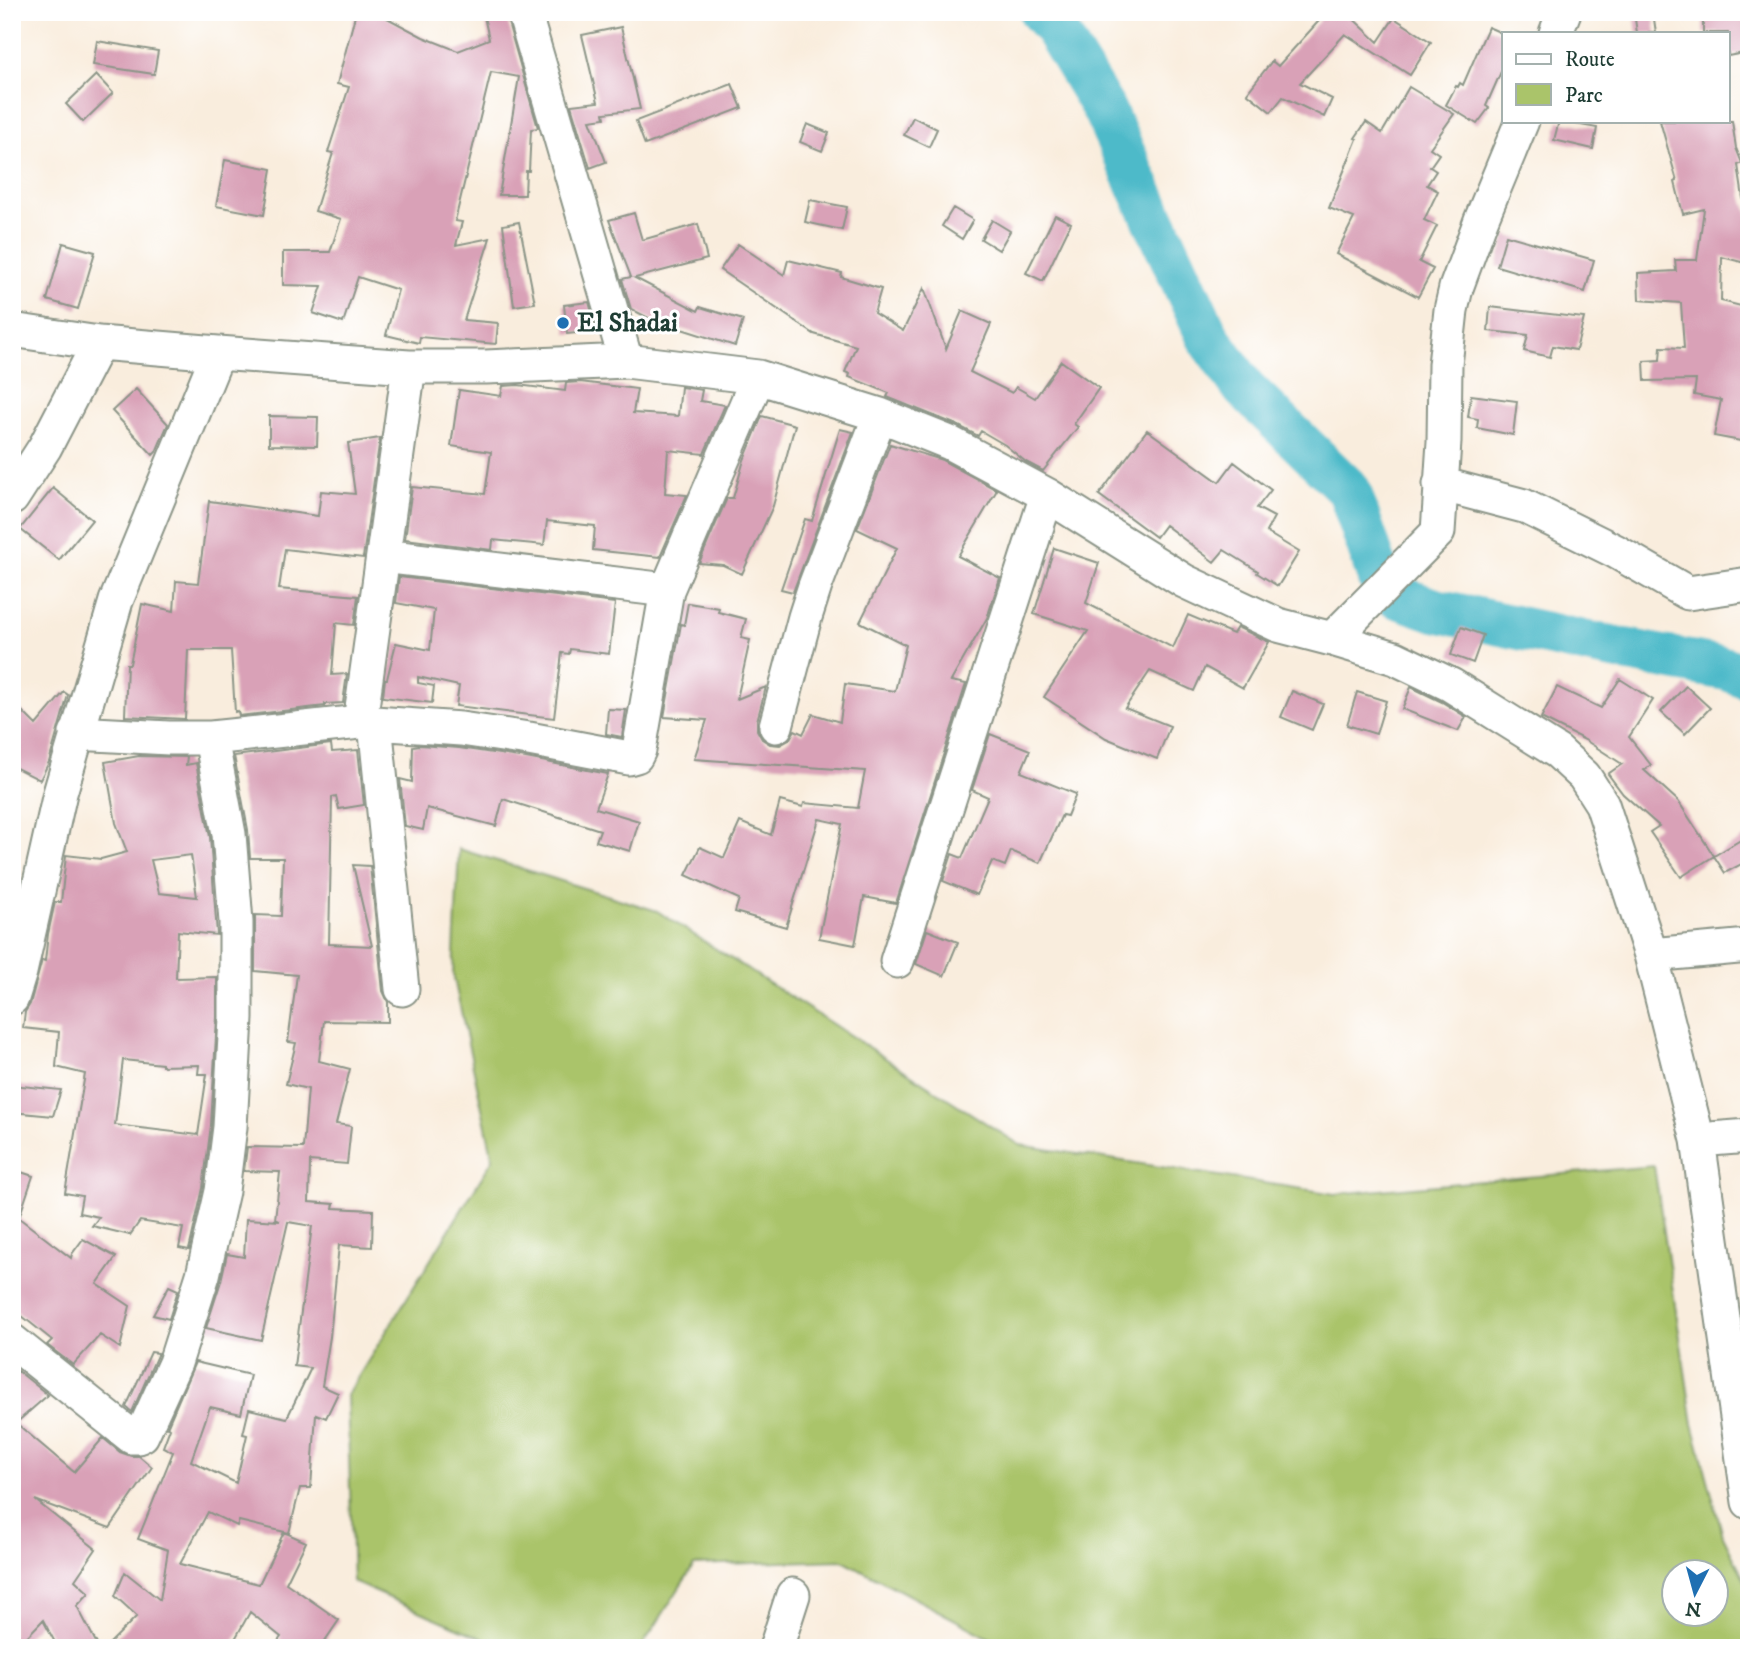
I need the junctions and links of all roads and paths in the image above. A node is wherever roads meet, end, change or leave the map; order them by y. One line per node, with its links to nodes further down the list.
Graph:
1 (524, 12): 8 (street)
2 (1564, 12): 3 (street)
3 (1556, 32)
4 (1522, 122): 12 (street)
5 (12, 330): 6 (street)
6 (99, 343): 7 (street); 14 (street)
7 (218, 354): 9 (street); 21 (street)
8 (626, 361): 9 (street); 10 (street)
9 (409, 367): 15 (street)
10 (758, 377): 11 (street); 17 (street)
11 (880, 415): 13 (street); 20 (street)
12 (1440, 484): 16 (street); 18 (street)
13 (1047, 495): 18 (street); 26 (street)
14 (12, 498)
15 (383, 556): 17 (street); 19 (street)
16 (1749, 584)
17 (667, 590): 19 (street)
18 (1332, 639): 25 (street)
19 (367, 723): 22 (street); 27 (street)
20 (776, 726)
21 (76, 733): 22 (street); 23 (street)
22 (211, 738): 31 (street)
23 (20, 934): 28 (street)
24 (1749, 946): 25 (street)
25 (1651, 955): 30 (street)
26 (897, 961)
27 (402, 989)
28 (12, 998)
29 (1749, 1136): 30 (street)
30 (1698, 1140): 32 (street)
31 (12, 1341)
32 (1749, 1502)
33 (793, 1595): 34 (street)
34 (776, 1648)

